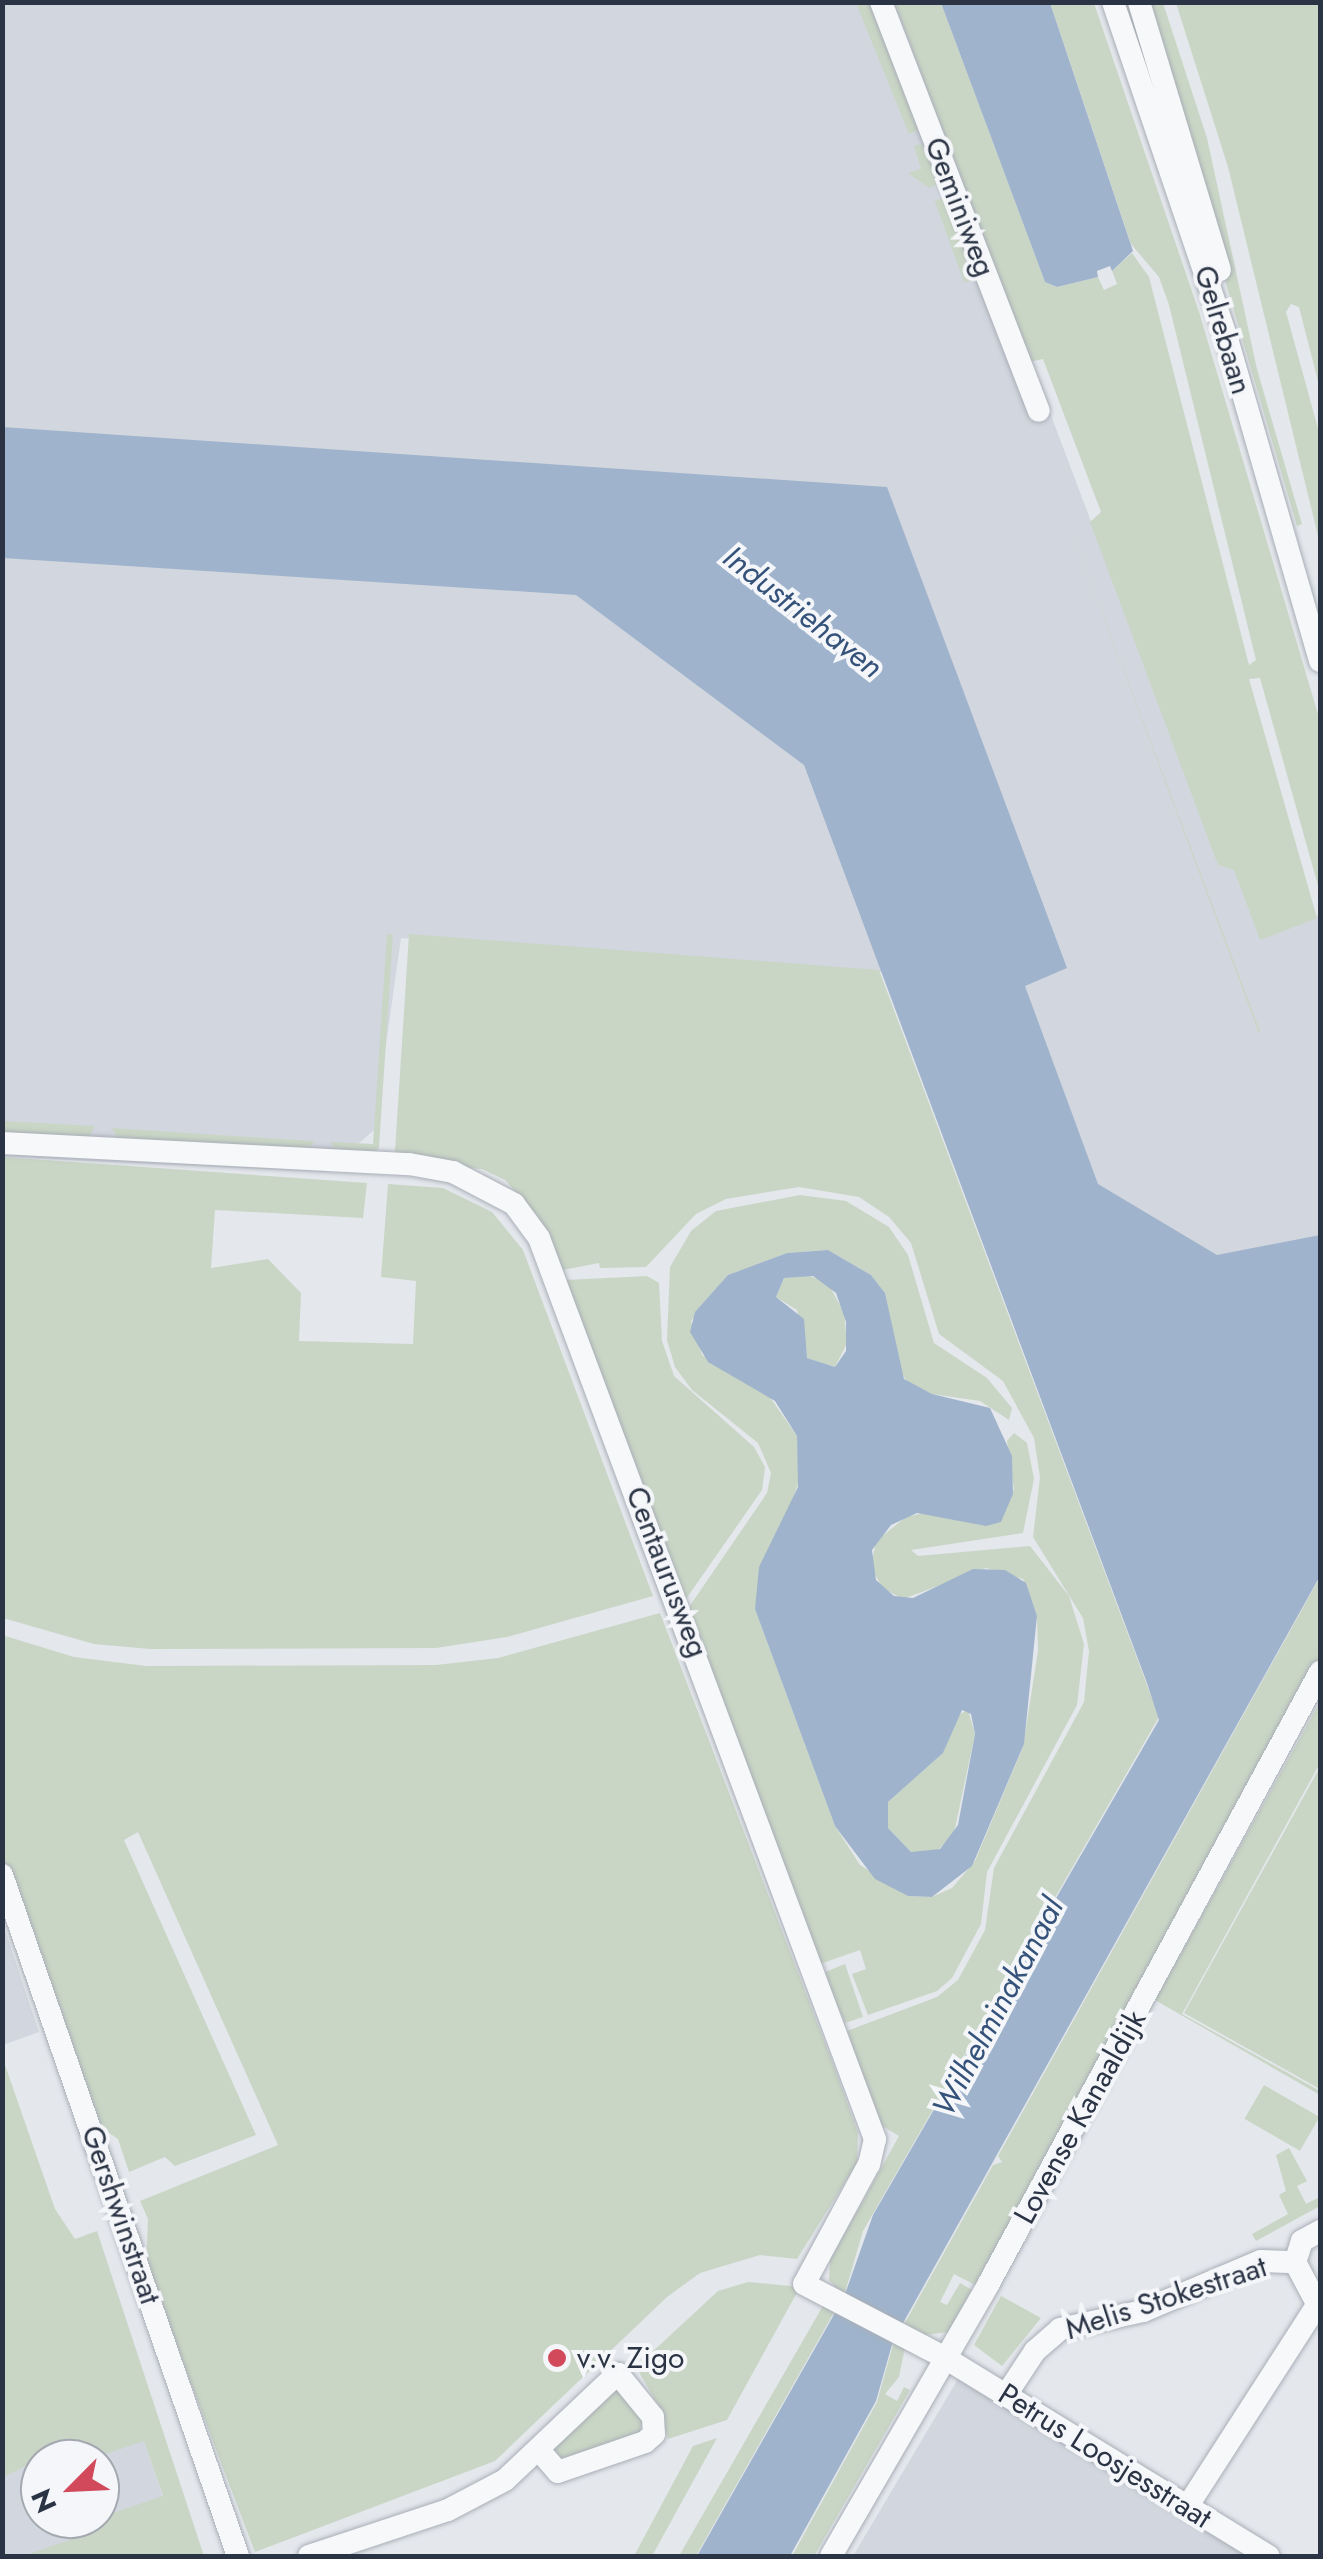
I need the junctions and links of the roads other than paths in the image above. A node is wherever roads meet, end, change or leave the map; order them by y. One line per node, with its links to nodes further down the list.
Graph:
1 (881, 2): 4 (street, Geminiweg)
2 (1113, 2): 6 (street, Gelrebaan)
3 (1139, 2): 5 (street, Gelrebaan)
4 (1039, 411)
5 (1320, 624)
6 (1320, 660)
7 (2, 1143): 12 (street, Centaurusweg)
8 (1320, 1672): 12 (street, Lovense Kanaaldijk)
9 (2, 1875): 16 (street, Gershwinstraat)
10 (1306, 2245): 11 (street); 13 (street, Melis Stokestraat)
11 (1319, 2307): 15 (street)
12 (942, 2356): 13 (street, Petrus Loosjesstraat); 18 (street, Lovense Kanaaldijk)
13 (1006, 2395): 15 (street, Petrus Loosjesstraat)
14 (538, 2449): 14 (street); 17 (street)
15 (1187, 2507): 19 (street, Petrus Loosjesstraat)
16 (238, 2556)
17 (309, 2556)
18 (831, 2556)
19 (1269, 2556)

